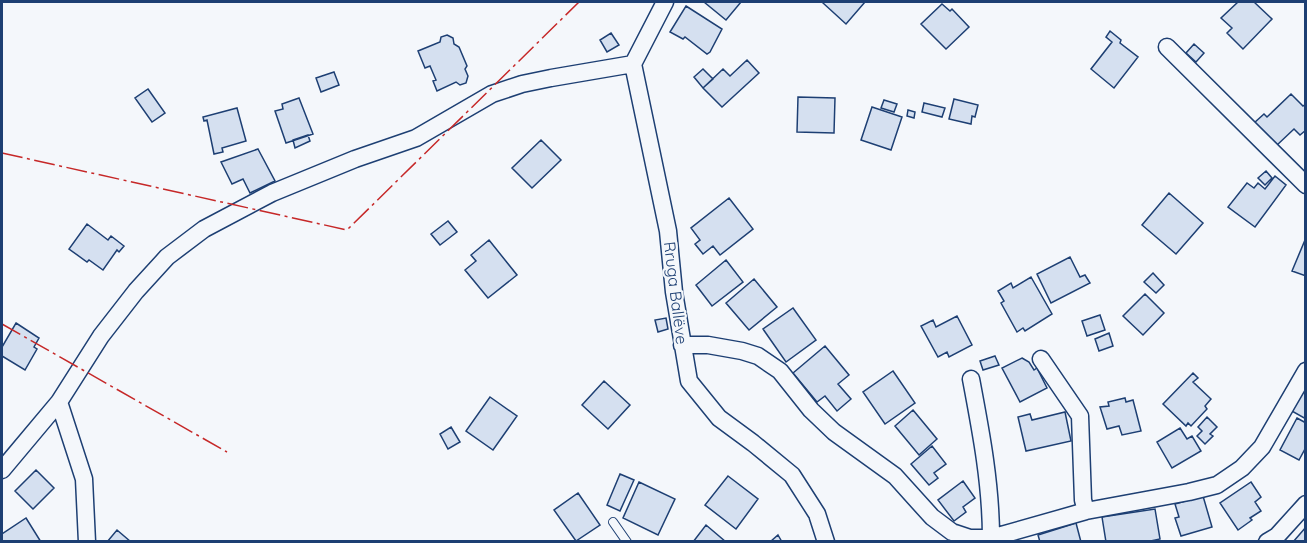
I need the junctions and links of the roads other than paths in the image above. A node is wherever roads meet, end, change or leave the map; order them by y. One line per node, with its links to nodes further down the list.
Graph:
1 (665, 2): 3 (street)
2 (1167, 47): 4 (street)
3 (633, 64): 5 (street, Rruga Ballëve); 9 (street)
4 (1305, 185)
5 (682, 345): 14 (street); 17 (street, Rruga Ballëve)
6 (1041, 359): 12 (street)
7 (1305, 371): 12 (street)
8 (970, 379): 14 (street)
9 (59, 402): 10 (street); 15 (street)
10 (2, 470)
11 (1305, 504): 18 (street)
12 (1086, 511): 14 (street)
13 (613, 522): 16 (lane)
14 (991, 538)
15 (87, 542)
16 (627, 542)
17 (826, 542)
18 (1267, 542)

